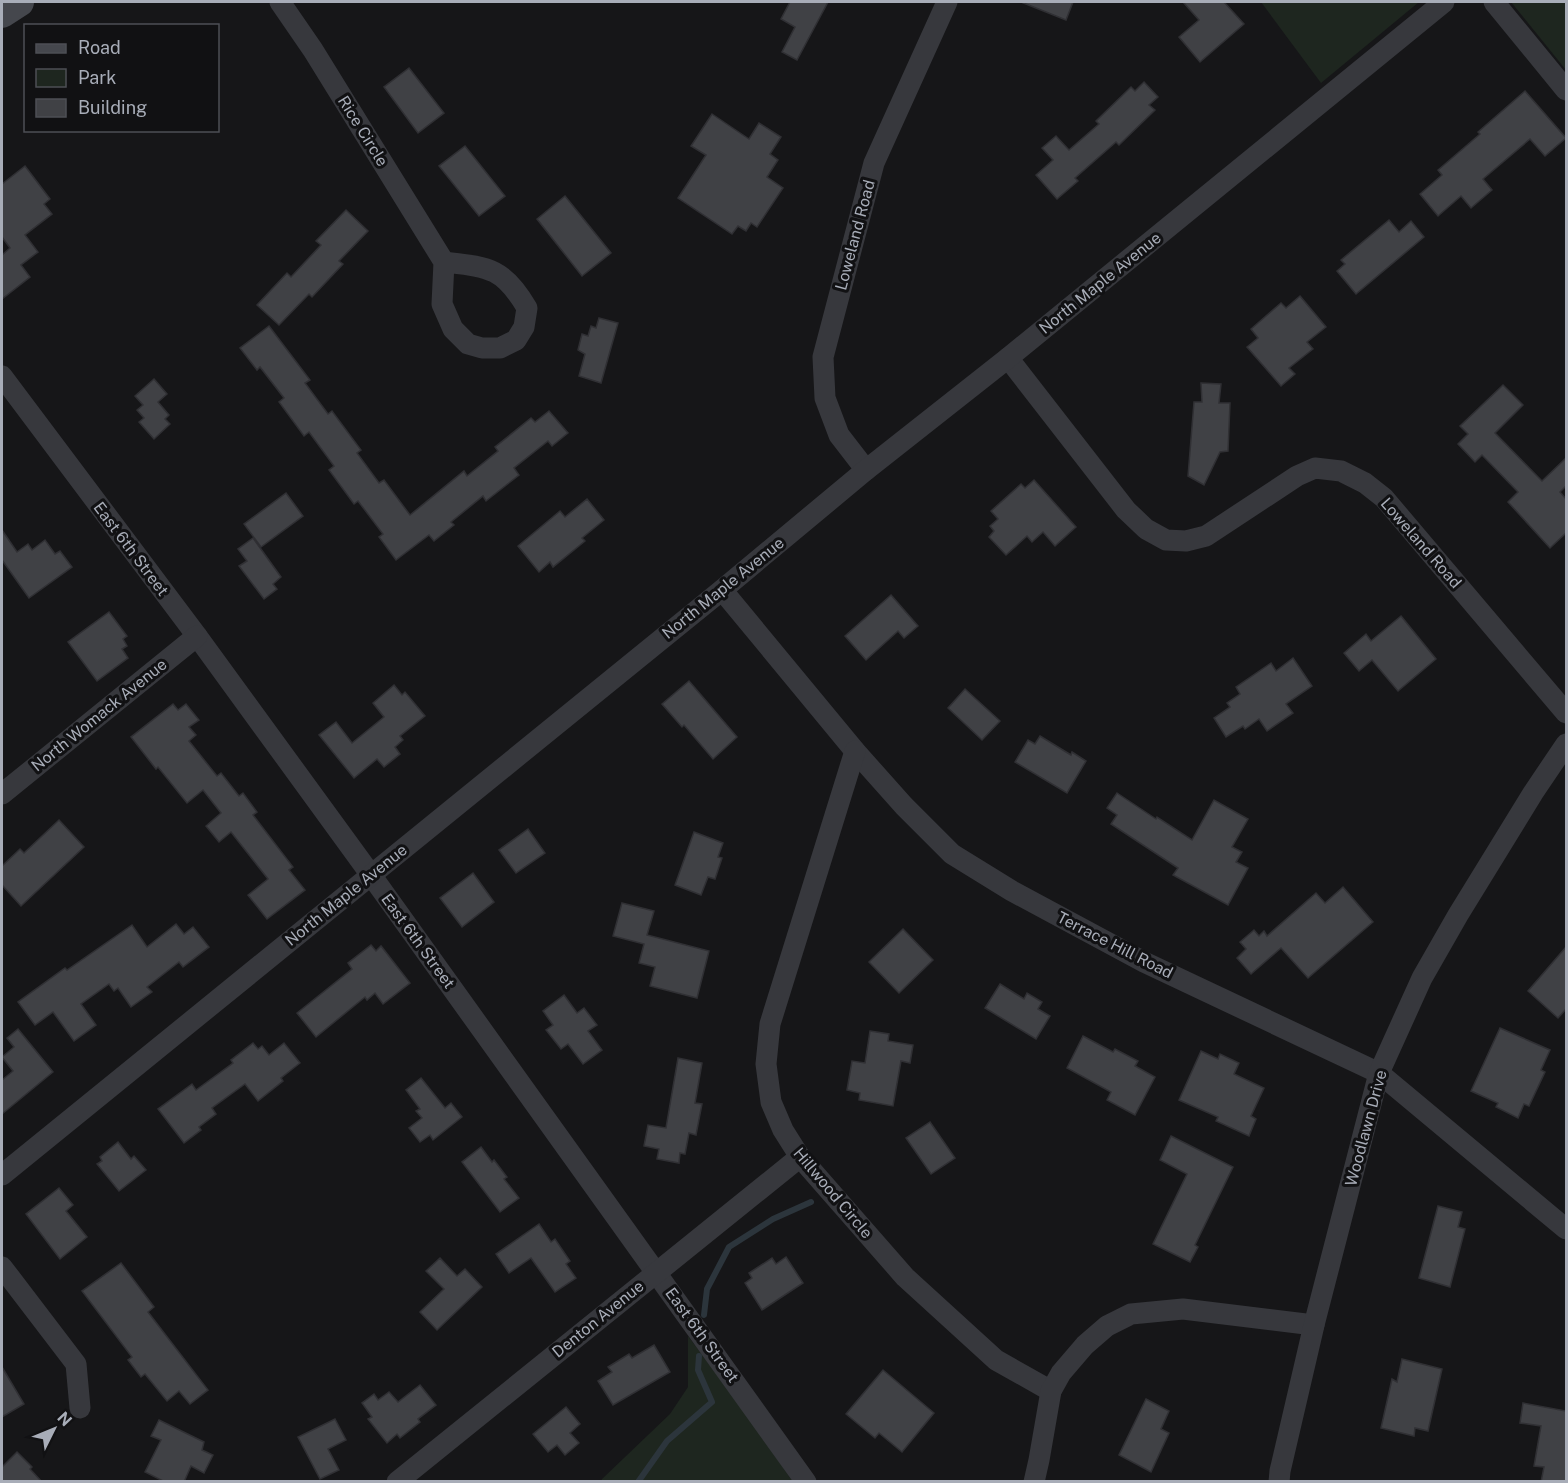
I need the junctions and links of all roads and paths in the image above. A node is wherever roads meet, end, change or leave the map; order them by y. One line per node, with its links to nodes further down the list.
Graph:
1 (19, 2): 6 (main road)
2 (280, 2): 8 (street, Rice Circle)
3 (947, 2): 11 (street, Loweland Road)
4 (1444, 2): 9 (street, North Maple Avenue)
5 (1494, 2): 7 (street)
6 (2, 13)
7 (1566, 90)
8 (444, 262): 8 (street)
9 (1008, 358): 11 (street, North Maple Avenue); 14 (street, Loweland Road)
10 (2, 376): 13 (street, East 6th Street)
11 (866, 470): 12 (street, North Maple Avenue)
12 (722, 590): 16 (street, Terrace Hill Road); 18 (street, North Maple Avenue)
13 (197, 636): 17 (street, North Womack Avenue); 18 (street, East 6th Street)
14 (1566, 713)
15 (1566, 744): 19 (street, Woodlawn Drive)
16 (855, 751): 19 (street, Terrace Hill Road); 20 (street, Hillwood Circle)
17 (2, 794)
18 (371, 875): 21 (street, North Maple Avenue); 24 (street, East 6th Street)
19 (1379, 1073): 22 (street, Terrace Hill Road); 25 (street, Woodlawn Drive)
20 (800, 1157): 24 (street, Denton Avenue); 26 (street, Hillwood Circle)
21 (2, 1175)
22 (1566, 1229)
23 (2, 1267): 27 (street)
24 (656, 1272): 28 (street, Denton Avenue); 29 (street, East 6th Street)
25 (1314, 1325): 26 (street); 31 (street, Woodlawn Drive)
26 (1051, 1391): 30 (street)
27 (80, 1408)
28 (397, 1482)
29 (806, 1482)
30 (1034, 1482)
31 (1279, 1482)

